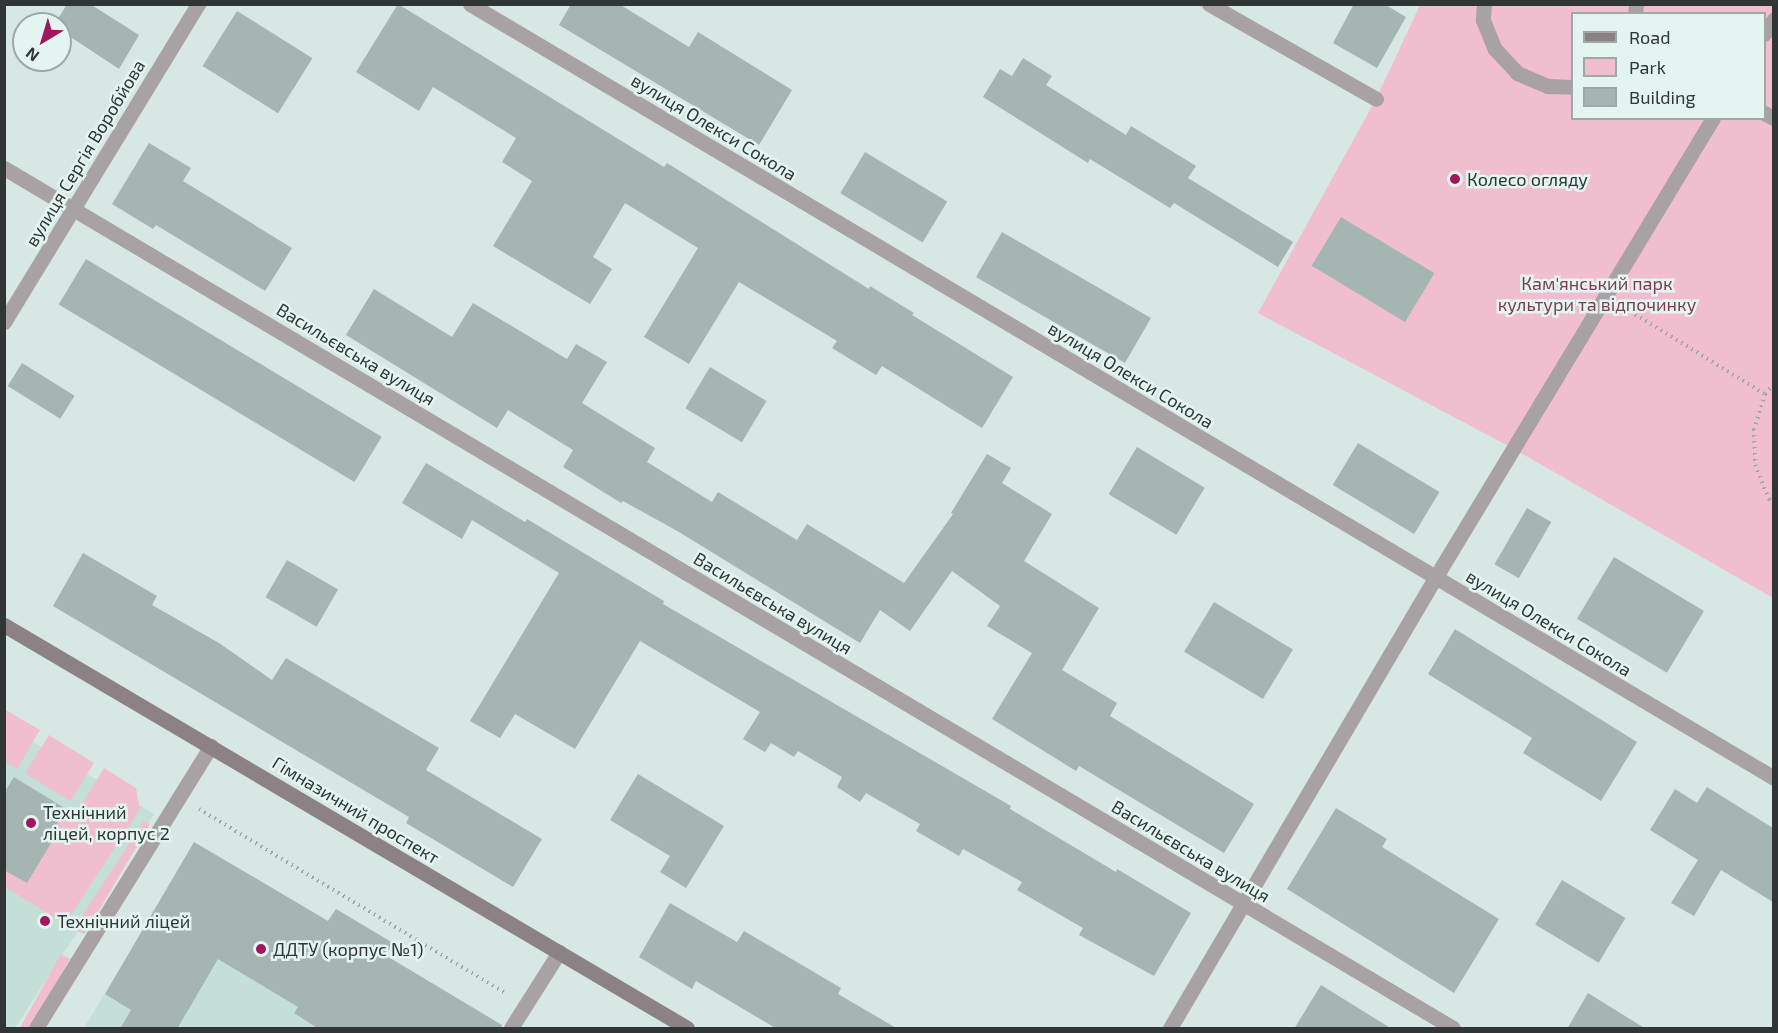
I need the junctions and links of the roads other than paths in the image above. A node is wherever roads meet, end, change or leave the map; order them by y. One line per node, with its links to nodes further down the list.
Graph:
1 (198, 4): 9 (street, вулиця Сергія Воробйова)
2 (470, 4): 11 (street, вулиця Олекси Сокола)
3 (1209, 4): 6 (street)
4 (1484, 4): 5 (street)
5 (1571, 87)
6 (1376, 99)
7 (1712, 120): 11 (street)
8 (4, 168): 9 (street, Васильєвська вулиця)
9 (74, 209): 10 (street, вулиця Сергія Воробйова); 15 (street, Васильєвська вулиця)
10 (4, 322)
11 (1435, 578): 14 (street, вулиця Олекси Сокола); 15 (street)
12 (4, 626): 13 (main road, Гімназичний проспект)
13 (211, 746): 16 (main road, Гімназичний проспект); 17 (street)
14 (1773, 778)
15 (1242, 904): 20 (street); 21 (street, Васильєвська вулиця)
16 (559, 952): 18 (street); 19 (main road, Гімназичний проспект)
17 (36, 1029)
18 (511, 1029)
19 (687, 1029)
20 (1170, 1029)
21 (1453, 1029)

